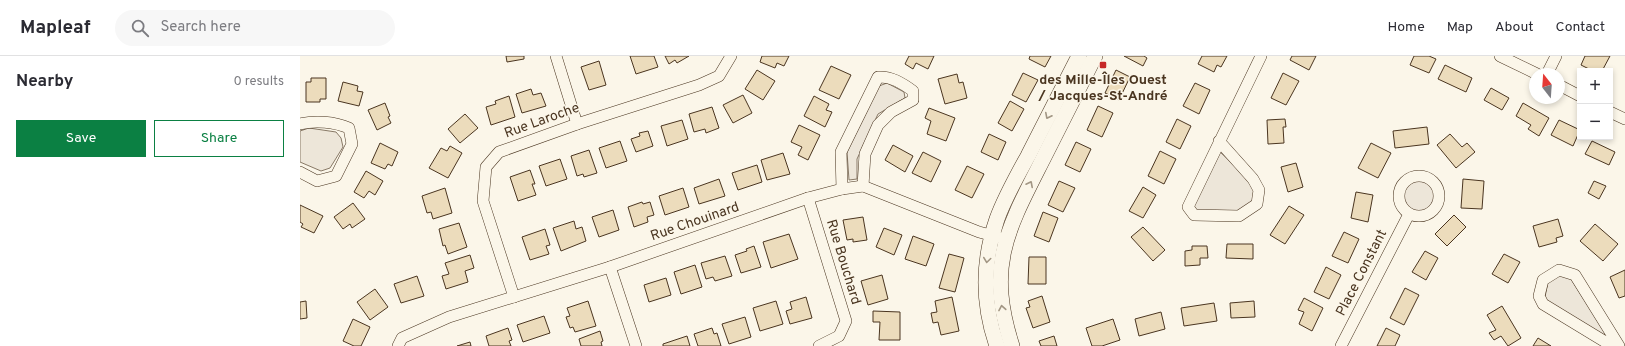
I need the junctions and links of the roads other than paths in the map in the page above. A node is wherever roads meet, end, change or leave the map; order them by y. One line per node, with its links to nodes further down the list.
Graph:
1 (556, 56): 15 (street)
2 (731, 56): 15 (street, Rue Laroche)
3 (1079, 56): 22 (street, one-way to 22)
4 (1095, 56): 22 (street, one-way to 4)
5 (1261, 56): 16 (street)
6 (1500, 56): 9 (street)
7 (1556, 56): 8 (street)
8 (1550, 68)
9 (1529, 70)
10 (1565, 88): 11 (street)
11 (1577, 94)
12 (1613, 114): 13 (street)
13 (1625, 120)
14 (300, 124): 17 (street)
15 (578, 124): 24 (street, Rue Laroche)
16 (1219, 142): 16 (street)
17 (300, 172)
18 (863, 186): 19 (street, Rue Chouinard); 19 (street); 22 (street, Rue Chouinard)
19 (842, 189): 20 (street, Rue Chouinard)
20 (808, 198): 23 (street, Rue Chouinard); 27 (street, Rue Bouchard)
21 (1409, 214): 30 (street, Place Constant)
22 (999, 237): 28 (street, one-way to 28); 29 (street, one-way to 22)
23 (610, 267): 24 (street, Rue Chouinard); 26 (street)
24 (514, 297): 25 (street, Rue Chouinard)
25 (398, 346)
26 (636, 346)
27 (819, 346)
28 (997, 346)
29 (1012, 346)
30 (1341, 346)
31 (1612, 346): 32 (street)
32 (1619, 346)

